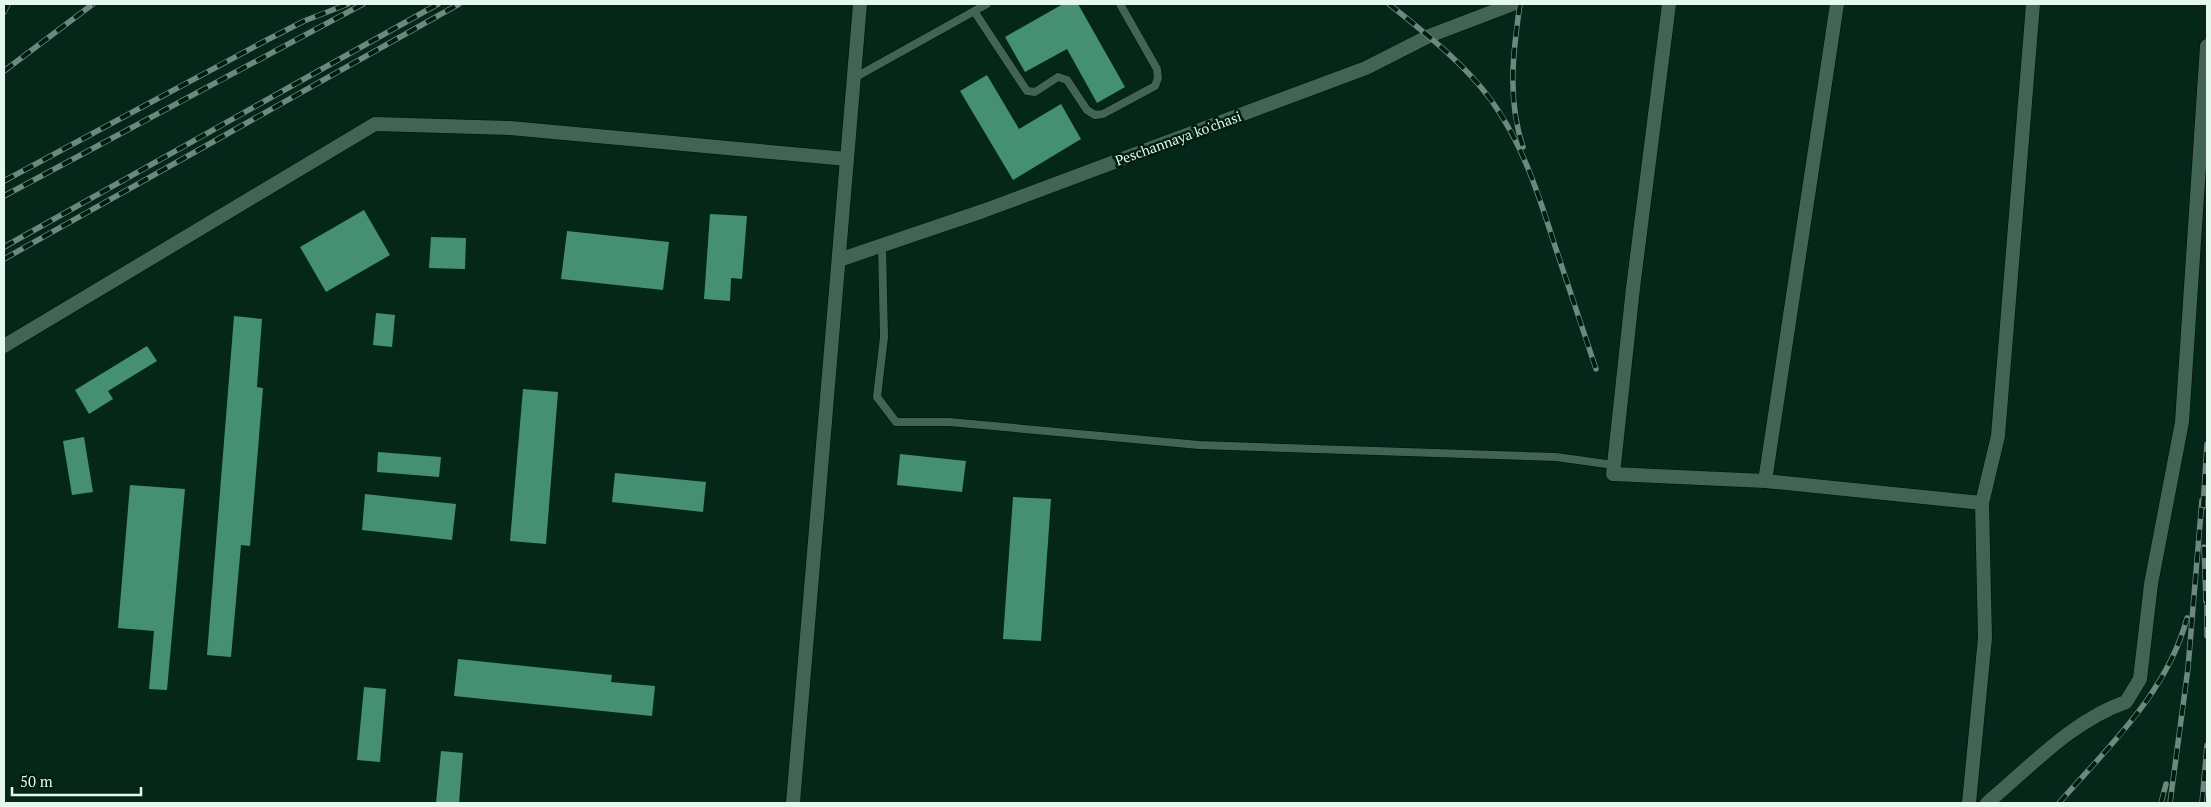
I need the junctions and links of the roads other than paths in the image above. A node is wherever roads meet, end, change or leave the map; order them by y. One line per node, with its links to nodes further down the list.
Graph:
1 (860, 4): 10 (street)
2 (987, 4): 8 (lane)
3 (1120, 4): 8 (lane)
4 (1513, 4): 12 (street, Peschannaya ko'chasi)
5 (1669, 4): 15 (street)
6 (1837, 4): 16 (street)
7 (2033, 4): 17 (street)
8 (974, 11): 10 (lane)
9 (2207, 46): 20 (street)
10 (854, 78): 11 (street)
11 (847, 159): 13 (street); 14 (street)
12 (882, 245): 13 (street, Peschannaya ko'chasi); 15 (lane)
13 (839, 260): 18 (street)
14 (4, 346)
15 (1614, 465): 16 (street)
16 (1765, 480): 17 (street)
17 (1982, 503): 19 (street)
18 (793, 803)
19 (1969, 803)
20 (1988, 803)

